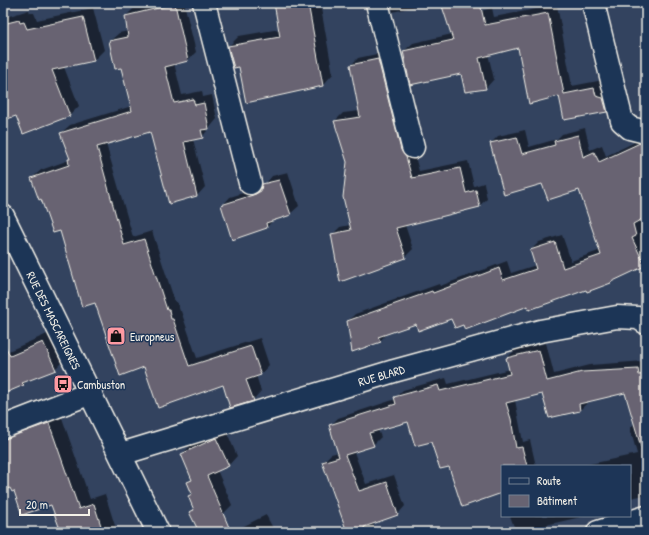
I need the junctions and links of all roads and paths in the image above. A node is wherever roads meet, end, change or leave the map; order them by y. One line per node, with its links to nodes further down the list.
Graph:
1 (204, 3): 6 (street)
2 (377, 3): 5 (street)
3 (593, 3): 4 (street)
4 (646, 132)
5 (413, 147)
6 (250, 183)
7 (6, 229): 9 (street, RUE DES MASCAREIGNES)
8 (646, 323): 11 (street, RUE BLARD)
9 (91, 393): 10 (street); 11 (street, RUE DES MASCAREIGNES)
10 (3, 427)
11 (121, 454): 13 (street, RUE DES MASCAREIGNES)
12 (646, 517): 14 (street)
13 (158, 532)
14 (598, 532)

